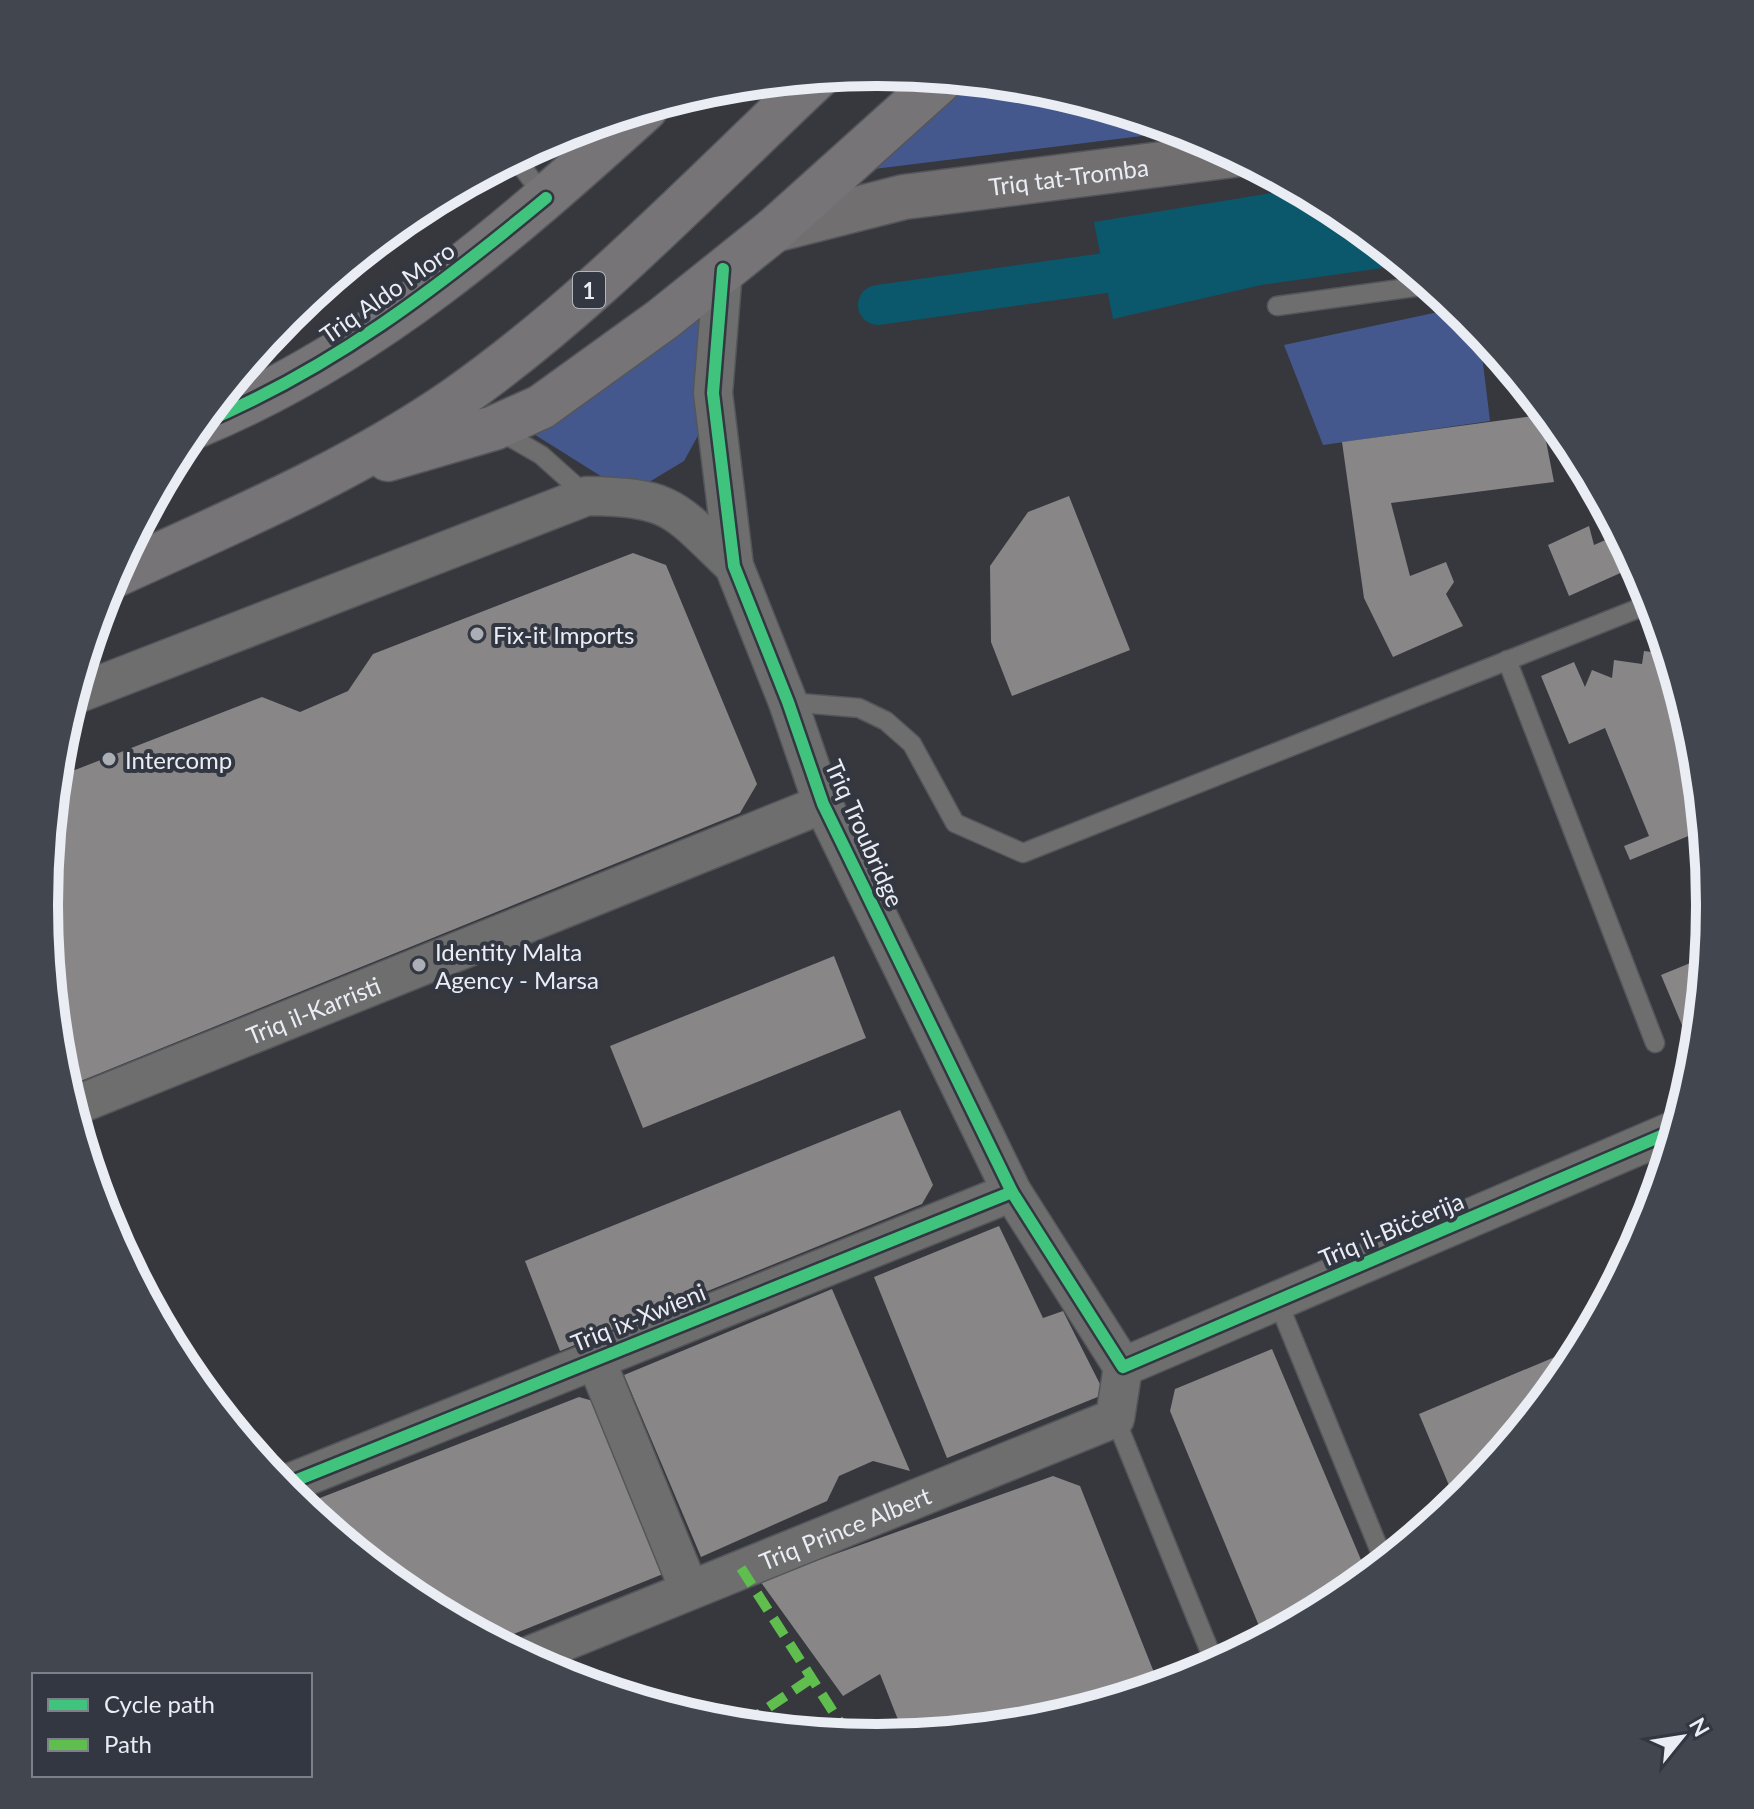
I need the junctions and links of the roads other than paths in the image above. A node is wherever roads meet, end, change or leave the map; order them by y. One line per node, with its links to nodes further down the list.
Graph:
1 (933, 87): 7 (highway)
2 (804, 89): 13 (highway, 1)
3 (627, 125): 6 (highway, Triq Aldo Moro)
4 (1212, 158): 7 (street, Triq tat-Tromba)
5 (522, 167): 6 (lane)
6 (546, 198): 11 (highway, Triq Aldo Moro)
7 (774, 230): 8 (highway)
8 (723, 269): 12 (highway); 15 (street, Triq Troubridge)
9 (1415, 287): 10 (lane)
10 (1277, 306)
11 (221, 415)
12 (494, 428): 13 (highway); 14 (lane)
13 (337, 473): 16 (highway, 1)
14 (587, 496): 15 (street); 19 (street)
15 (734, 566): 20 (street, Triq Troubridge)
16 (130, 568)
17 (1640, 608): 18 (lane)
18 (1507, 660): 20 (lane); 22 (lane)
19 (87, 690)
20 (788, 702): 21 (street, Triq Troubridge)
21 (823, 804): 23 (street, Triq il-Karristi); 25 (street, Triq Troubridge)
22 (1655, 1043)
23 (83, 1103)
24 (1662, 1135): 26 (street, Triq il-Biċċerija)
25 (1012, 1192): 27 (street, Triq ix-Xwieni); 28 (street, Triq Troubridge)
26 (1278, 1302): 28 (street, Triq il-Biċċerija); 31 (lane)
27 (595, 1358): 30 (street, Triq ix-Xwieni); 32 (street)
28 (1123, 1367): 29 (street)
29 (1115, 1418): 32 (street, Triq Prince Albert); 34 (lane)
30 (295, 1481)
31 (1380, 1551)
32 (689, 1589): 33 (street, Triq Prince Albert)
33 (541, 1651)
34 (1210, 1652)

